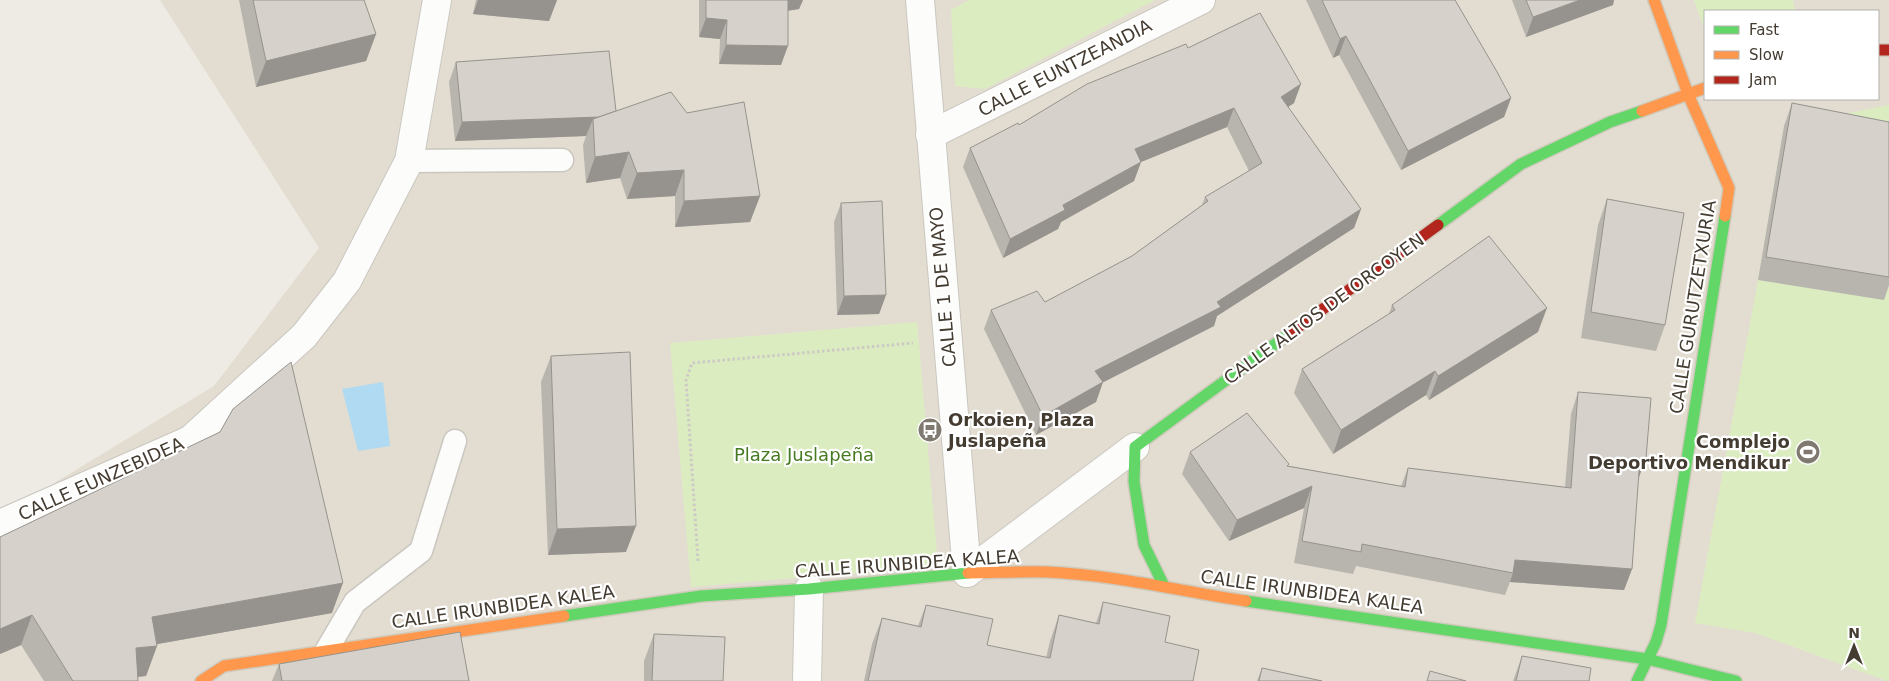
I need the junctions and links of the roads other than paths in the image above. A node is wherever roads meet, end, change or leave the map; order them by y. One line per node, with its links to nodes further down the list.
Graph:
1 (437, 0): 9 (street, CALLE EUNZEBIDEA)
2 (920, 0): 7 (street, CALLE 1 DE MAYO)
3 (1201, 0): 7 (street, CALLE EUNTZEANDIA)
4 (1654, 0): 6 (street, CALLE GURUTZETXURIA)
5 (1704, 88): 6 (street, CALLE ALTOS DE ORCOYEN)
6 (1688, 94): 11 (street, CALLE ALTOS DE ORCOYEN); 17 (street, CALLE GURUTZETXURIA)
7 (930, 135): 13 (street, CALLE 1 DE MAYO)
8 (562, 160): 9 (lane)
9 (409, 161): 12 (street, CALLE EUNZEBIDEA)
10 (455, 441): 16 (lane)
11 (1135, 447): 13 (street, CALLE ALTOS DE ORCOYEN); 14 (street)
12 (0, 524)
13 (967, 573): 14 (street, CALLE IRUNBIDEA KALEA); 15 (street, CALLE IRUNBIDEA KALEA)
14 (1164, 586): 17 (street, CALLE IRUNBIDEA KALEA)
15 (809, 589): 16 (street, CALLE IRUNBIDEA KALEA); 19 (street)
16 (326, 651): 18 (street, CALLE IRUNBIDEA KALEA)
17 (1647, 658): 20 (street, CALLE GURUTZETXURIA); 21 (street, CALLE IRUNBIDEA KALEA)
18 (201, 681)
19 (807, 681)
20 (1637, 681)
21 (1736, 681)

